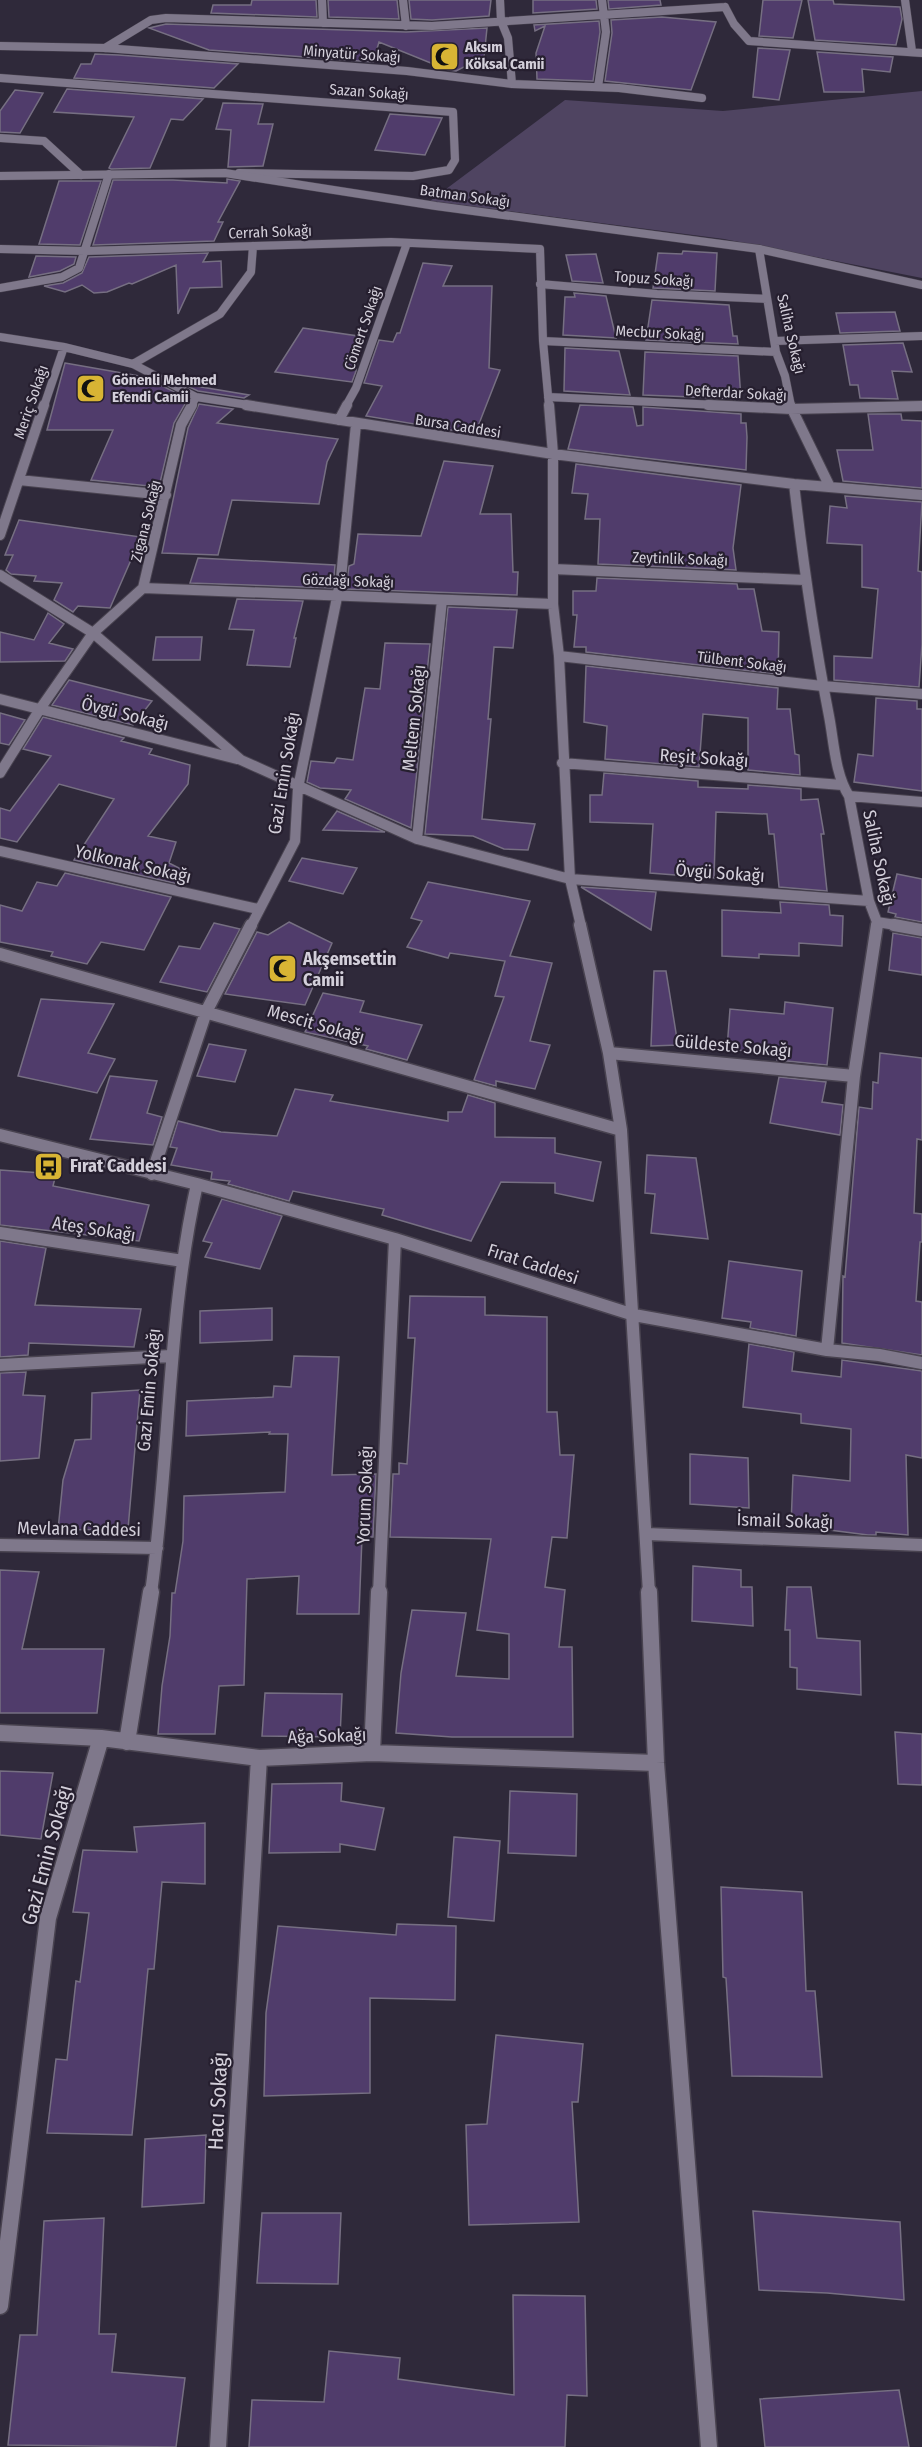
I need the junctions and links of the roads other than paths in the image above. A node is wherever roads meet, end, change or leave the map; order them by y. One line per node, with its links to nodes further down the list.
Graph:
1 (322, 0): 9 (street)
2 (403, 0): 10 (street)
3 (500, 0): 8 (street)
4 (602, 0): 7 (street)
5 (905, 0): 13 (street)
6 (726, 4): 7 (street); 13 (street)
7 (606, 14): 8 (street); 17 (street)
8 (501, 21): 10 (street); 16 (street)
9 (323, 23): 10 (street); 12 (street)
10 (406, 26)
11 (0, 46): 12 (street, Minyatür Sokağı)
12 (105, 48): 16 (street, Minyatür Sokağı)
13 (912, 51): 14 (street)
14 (922, 53)
15 (0, 78): 20 (street, Sazan Sokağı)
16 (512, 84): 17 (street, Minyatür Sokağı)
17 (598, 87): 18 (street, Minyatür Sokağı)
18 (702, 98)
19 (0, 138): 22 (street)
20 (225, 173): 21 (street, Batman Sokağı); 27 (street, Batman Sokağı)
21 (109, 174): 22 (street, Batman Sokağı); 28 (street)
22 (81, 175): 23 (street, Batman Sokağı)
23 (0, 176)
24 (407, 243): 25 (street, Cerrah Sokağı); 29 (street, Cerrah Sokağı); 44 (street, Cömert Sokağı)
25 (253, 246): 28 (street, Cerrah Sokağı); 39 (street)
26 (0, 249): 28 (street, Cerrah Sokağı)
27 (759, 249): 30 (street, Batman Sokağı); 32 (street, Saliha Sokağı)
28 (86, 251): 31 (street)
29 (540, 284): 32 (street, Topuz Sokağı); 35 (street)
30 (922, 285)
31 (0, 288)
32 (767, 299): 36 (street, Saliha Sokağı)
33 (922, 336): 36 (street)
34 (0, 337): 37 (street, Bursa Caddesi)
35 (543, 341): 38 (street, Mecbur Sokağı); 40 (street)
36 (775, 341): 38 (street, Saliha Sokağı)
37 (64, 347): 39 (street, Bursa Caddesi); 47 (street, Meriç Sokağı)
38 (776, 352): 43 (street, Saliha Sokağı)
39 (133, 364): 41 (street, Bursa Caddesi)
40 (548, 397): 43 (street, Defterdar Sokağı); 46 (street)
41 (196, 398): 44 (street, Bursa Caddesi); 50 (street, Zigana Sokağı)
42 (922, 405): 43 (street, Defterdar Sokağı)
43 (791, 410): 49 (street, Saliha Sokağı)
44 (339, 420): 45 (street, Bursa Caddesi)
45 (356, 424): 46 (street, Bursa Caddesi); 57 (street, Gazi Emin Sokağı)
46 (553, 454): 48 (street, Bursa Caddesi); 53 (street)
47 (19, 480): 50 (street); 52 (street, Meriç Sokağı)
48 (794, 484): 49 (street, Bursa Caddesi); 55 (street, Saliha Sokağı)
49 (830, 487): 51 (street, Bursa Caddesi)
50 (166, 495): 56 (street, Zigana Sokağı)
51 (922, 495)
52 (0, 534)
53 (553, 569): 55 (street, Zeytinlik Sokağı); 59 (street)
54 (0, 575): 60 (street)
55 (805, 580): 62 (street, Saliha Sokağı)
56 (143, 588): 57 (street, Gözdağı Sokağı); 60 (street, Zigana Sokağı)
57 (337, 596): 58 (street, Gözdağı Sokağı); 70 (street, Gazi Emin Sokağı)
58 (442, 600): 59 (street, Gözdağı Sokağı); 73 (street, Meltem Sokağı)
59 (553, 604): 61 (street)
60 (93, 633): 65 (street, Zigana Sokağı); 66 (street)
61 (559, 656): 62 (street, Tülbent Sokağı); 67 (street)
62 (822, 686): 63 (street, Tülbent Sokağı); 69 (street, Saliha Sokağı)
63 (922, 694)
64 (0, 699): 65 (street, Övgü Sokağı)
65 (40, 709): 66 (street, Övgü Sokağı); 68 (street, Zigana Sokağı)
66 (242, 760): 70 (street, Övgü Sokağı)
67 (562, 763): 69 (street, Reşit Sokağı); 75 (street)
68 (0, 772)
69 (842, 785): 71 (street, Saliha Sokağı)
70 (298, 788): 73 (street, Övgü Sokağı); 77 (street, Gazi Emin Sokağı)
71 (849, 796): 72 (street); 76 (street, Saliha Sokağı)
72 (922, 802)
73 (417, 839): 75 (street, Övgü Sokağı)
74 (0, 851): 77 (street, Yolkonak Sokağı)
75 (570, 879): 76 (street, Övgü Sokağı); 82 (street)
76 (869, 901): 78 (street, Saliha Sokağı)
77 (258, 909): 81 (street, Gazi Emin Sokağı)
78 (877, 922): 79 (street); 83 (street, Saliha Sokağı)
79 (922, 930)
80 (0, 954): 81 (street, Mescit Sokağı)
81 (206, 1012): 84 (street, Mescit Sokağı); 86 (street, Gazi Emin Sokağı)
82 (609, 1053): 83 (street, Güldeste Sokağı); 84 (street)
83 (854, 1076): 92 (street, Saliha Sokağı)
84 (621, 1130): 91 (street)
85 (0, 1135): 86 (street, Fırat Caddesi)
86 (152, 1174): 87 (street, Fırat Caddesi)
87 (197, 1184): 89 (street, Fırat Caddesi); 90 (street, Gazi Emin Sokağı)
88 (0, 1233): 90 (street, Ateş Sokağı)
89 (395, 1239): 91 (street, Fırat Caddesi); 103 (street, Yorum Sokağı)
90 (183, 1261): 93 (street, Gazi Emin Sokağı)
91 (634, 1316): 92 (street, Fırat Caddesi); 96 (street)
92 (827, 1350): 94 (street, Fırat Caddesi)
93 (171, 1356): 95 (street); 99 (street, Gazi Emin Sokağı)
94 (922, 1363)
95 (0, 1365)
96 (646, 1534): 98 (street, İsmail Sokağı); 105 (street)
97 (0, 1545): 99 (street, Mevlana Caddesi)
98 (922, 1545)
99 (157, 1548): 102 (street, Gazi Emin Sokağı)
100 (0, 1733): 101 (street, Ağa Sokağı)
101 (101, 1738): 102 (street, Ağa Sokağı); 106 (street, Gazi Emin Sokağı)
102 (127, 1742): 104 (street, Ağa Sokağı)
103 (372, 1753): 104 (street, Ağa Sokağı); 105 (street, Ağa Sokağı)
104 (259, 1758): 107 (street, Hacı Sokağı)
105 (656, 1763): 108 (street)
106 (0, 2306)
107 (218, 2447)
108 (709, 2447)

